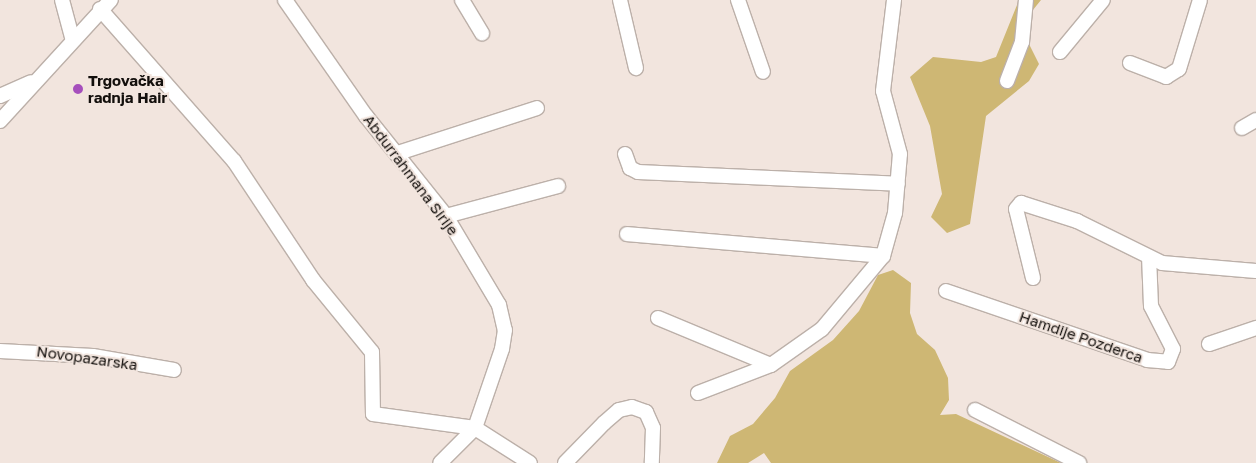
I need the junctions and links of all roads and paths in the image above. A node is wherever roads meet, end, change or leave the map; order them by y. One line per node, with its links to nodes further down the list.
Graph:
1 (62, 0): 13 (street)
2 (111, 0): 11 (street)
3 (286, 0): 25 (street, Abdurrahmana Sirije)
4 (462, 0): 12 (street)
5 (620, 0): 16 (street)
6 (738, 0): 17 (street)
7 (894, 0): 27 (street)
8 (1026, 0): 19 (street)
9 (1103, 0): 14 (street)
10 (1200, 0): 15 (street)
11 (100, 10): 13 (street); 44 (street)
12 (482, 33)
13 (72, 38): 18 (street)
14 (1060, 52)
15 (1130, 62)
16 (636, 68)
17 (763, 72)
18 (36, 80): 20 (street); 23 (street)
19 (1007, 81)
20 (0, 96)
21 (536, 108): 25 (street)
22 (1256, 120): 24 (street)
23 (0, 121)
24 (1242, 128)
25 (398, 153): 29 (street, Abdurrahmana Sirije)
26 (625, 154): 27 (street)
27 (898, 184): 31 (street)
28 (558, 186): 29 (street)
29 (446, 216): 44 (street, Abdurrahmana Sirije)
30 (628, 234): 31 (street)
31 (883, 256): 40 (street)
32 (1149, 257): 33 (street); 34 (street); 35 (street, Hamdije Pozderca)
33 (1256, 271)
34 (1033, 278)
35 (946, 291)
36 (658, 318): 40 (street)
37 (1256, 328): 38 (street)
38 (1209, 344)
39 (0, 351): 41 (street, Novopazarska)
40 (771, 365): 42 (street)
41 (174, 370)
42 (698, 393)
43 (975, 410): 49 (street)
44 (475, 428): 45 (street, Abdurrahmana Sirije); 46 (street)
45 (440, 463)
46 (530, 463)
47 (565, 463): 48 (street)
48 (652, 463)
49 (1079, 463)

